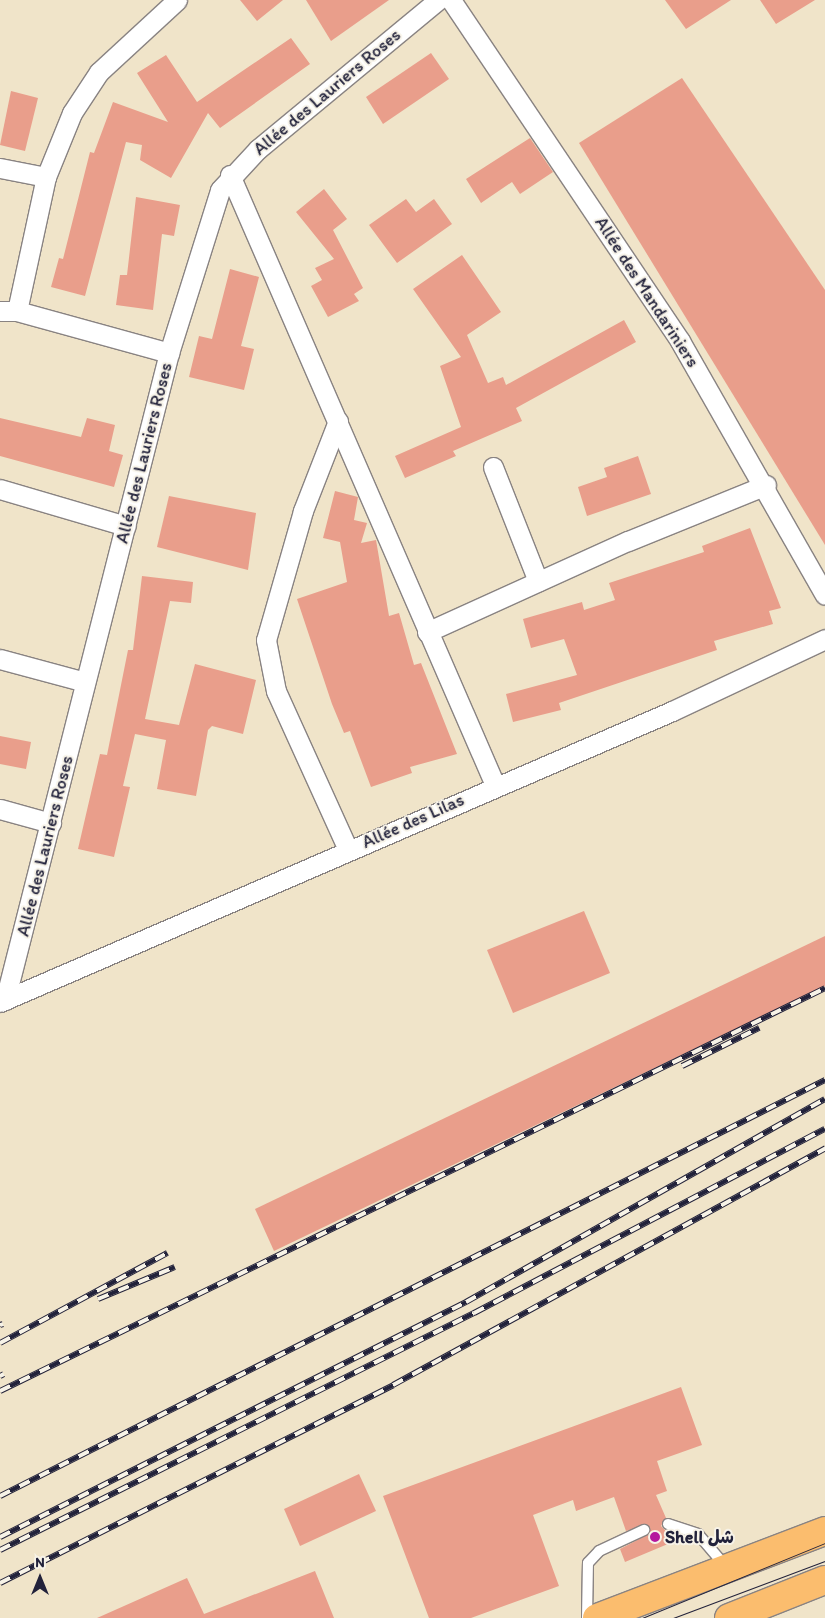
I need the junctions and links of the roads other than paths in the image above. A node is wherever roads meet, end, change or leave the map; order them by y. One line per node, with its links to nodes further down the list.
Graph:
1 (177, 0): 6 (street)
2 (438, 0): 5 (street, Allée des Lauriers Roses)
3 (451, 0): 11 (street, Allée des Mandariniers)
4 (0, 168): 6 (street)
5 (230, 175): 8 (street, Allée des Lauriers Roses); 9 (street)
6 (46, 177): 7 (street)
7 (8, 311): 8 (street)
8 (169, 353): 13 (street, Allée des Lauriers Roses)
9 (338, 421): 16 (street); 23 (street)
10 (493, 467): 14 (street)
11 (766, 484): 14 (street); 15 (street, Allée des Mandariniers)
12 (0, 489): 13 (street)
13 (126, 526): 19 (street, Allée des Lauriers Roses)
14 (538, 581): 16 (street)
15 (825, 594)
16 (427, 632): 20 (street)
17 (825, 639): 20 (street, Allée des Lilas)
18 (0, 658): 19 (street)
19 (85, 682): 22 (street, Allée des Lauriers Roses)
20 (495, 785): 23 (street, Allée des Lilas)
21 (0, 809): 22 (street)
22 (51, 823): 24 (street, Allée des Lauriers Roses)
23 (348, 850): 24 (street, Allée des Lilas)
24 (3, 1001)
25 (668, 1524): 28 (lane)
26 (644, 1530): 30 (lane)
27 (825, 1531): 28 (main road)
28 (728, 1568): 31 (main road)
29 (825, 1580): 32 (main road)
30 (587, 1618)
31 (597, 1618)
32 (729, 1618)

